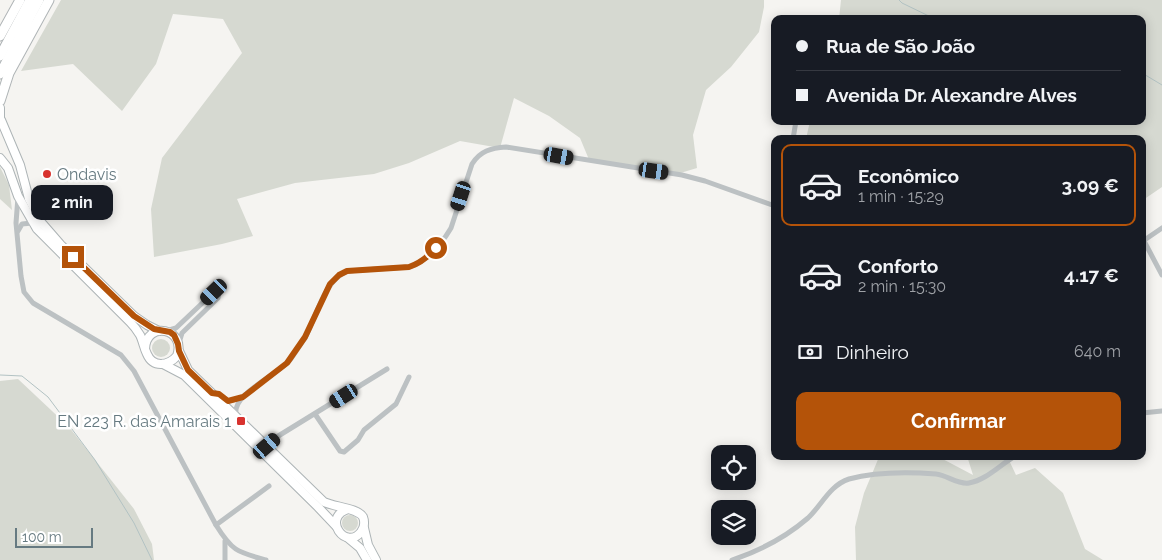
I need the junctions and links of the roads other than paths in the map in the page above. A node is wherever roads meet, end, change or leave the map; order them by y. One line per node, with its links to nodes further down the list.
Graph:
1 (20, 0): 5 (highway)
2 (30, 0): 6 (highway)
3 (39, 0): 7 (highway)
4 (49, 0): 8 (highway)
5 (0, 36)
6 (0, 56)
7 (0, 74)
8 (0, 101)
9 (0, 108): 10 (main road)
10 (0, 121): 20 (main road)
11 (0, 158): 12 (main road)
12 (18, 196): 14 (main road); 16 (street)
13 (771, 202): 27 (street)
14 (32, 223): 16 (street); 22 (main road)
15 (1162, 228): 17 (street)
16 (17, 236): 36 (street)
17 (1146, 239)
18 (1146, 246): 19 (street)
19 (1162, 275)
20 (162, 331): 21 (main road); 21 (street); 22 (main road)
21 (179, 347): 23 (main road); 26 (main road)
22 (145, 349): 23 (main road)
23 (163, 364): 37 (main road)
24 (388, 369): 30 (street)
25 (409, 377): 30 (street)
26 (212, 393): 27 (street); 31 (main road)
27 (243, 397): 31 (street)
28 (1162, 411): 29 (street)
29 (1146, 413)
30 (314, 414): 32 (street)
31 (236, 416): 32 (main road)
32 (267, 446): 35 (main road)
33 (1008, 460): 45 (street)
34 (270, 486): 36 (street)
35 (348, 509): 37 (main road); 38 (main road)
36 (216, 525): 40 (street)
37 (336, 526): 39 (main road)
38 (364, 528): 39 (main road); 44 (main road)
39 (348, 538): 43 (main road)
40 (225, 540): 41 (street); 42 (street)
41 (224, 560)
42 (266, 560)
43 (367, 560)
44 (376, 560)
45 (732, 560)

